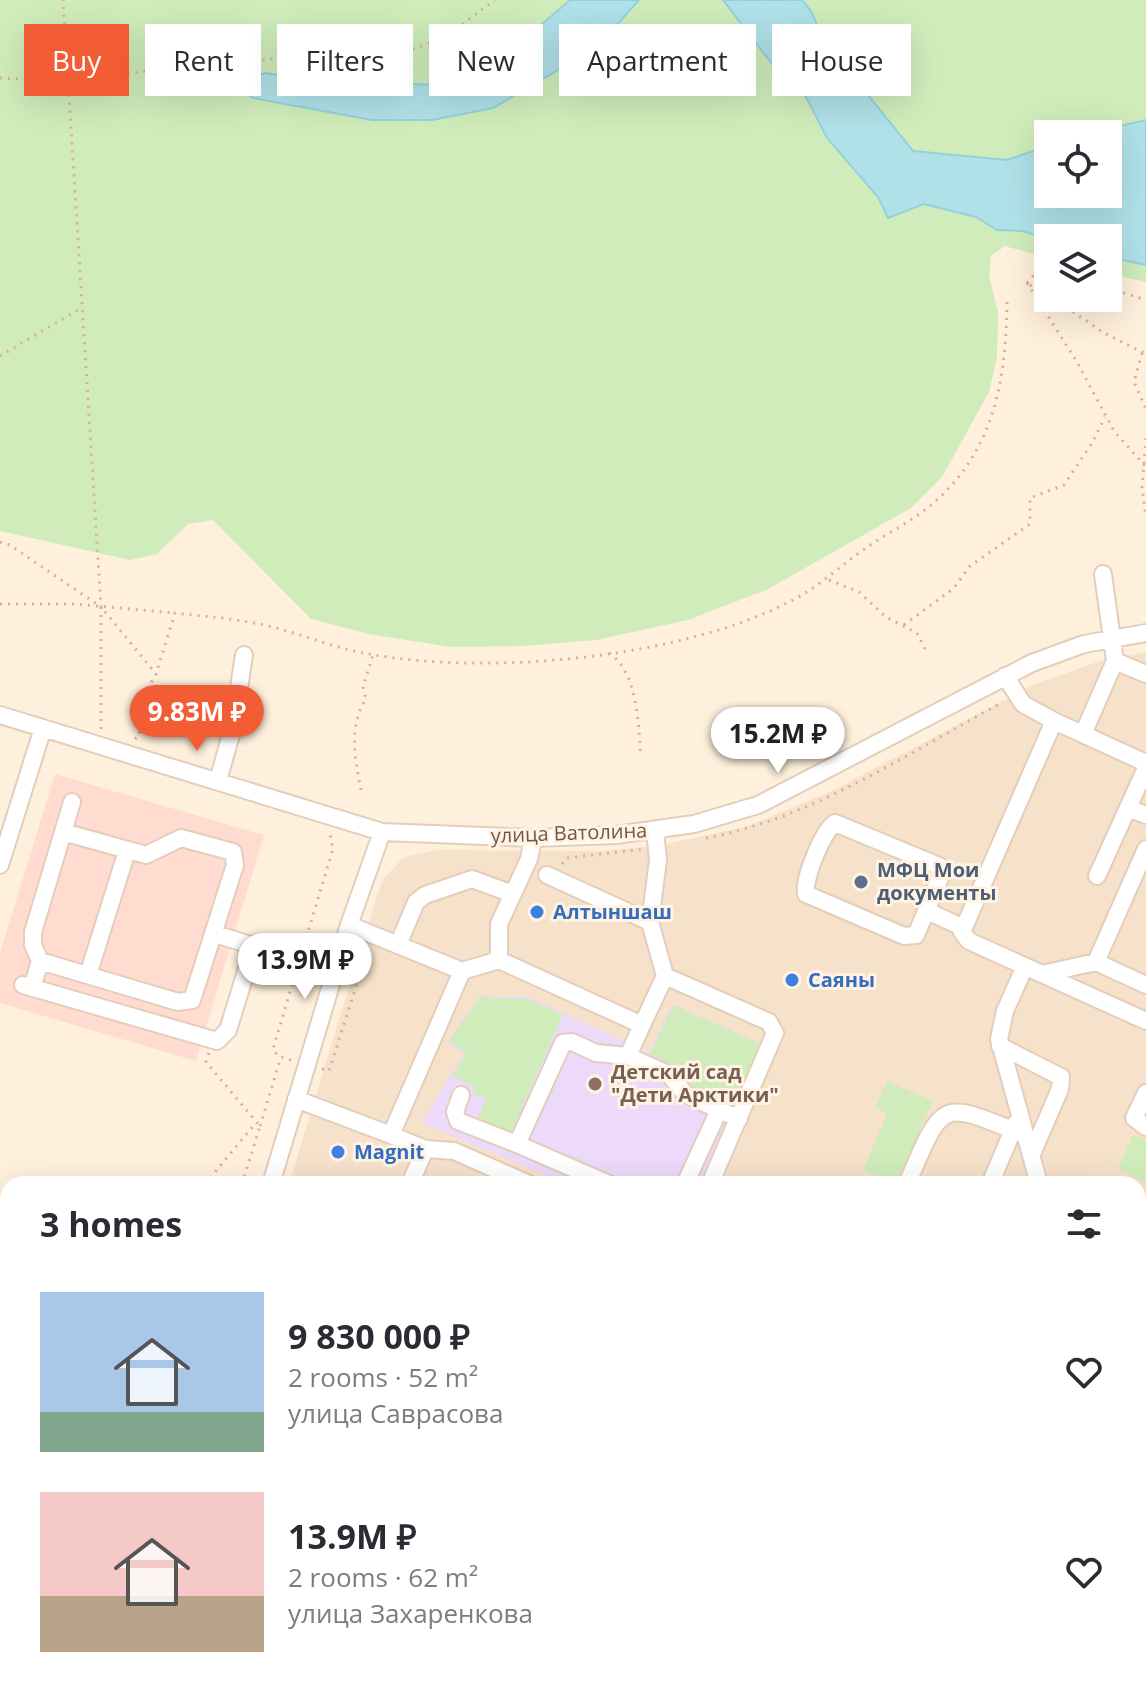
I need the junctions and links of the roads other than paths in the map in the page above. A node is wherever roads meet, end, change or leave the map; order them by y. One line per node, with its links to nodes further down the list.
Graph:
1 (1103, 574): 3 (street)
2 (1146, 633): 3 (street, улица Ватолина)
3 (1113, 638): 5 (street); 7 (street, улица Ватолина)
4 (244, 655): 13 (street)
5 (1115, 661): 6 (street); 11 (street)
6 (1146, 674)
7 (1005, 676): 9 (street); 17 (street, улица Ватолина)
8 (0, 715): 10 (street, улица Ватолина)
9 (1054, 721): 11 (street); 30 (street)
10 (43, 728): 13 (street, улица Ватолина); 23 (street)
11 (1083, 734): 12 (street)
12 (1146, 766): 15 (street)
13 (218, 781): 19 (street, улица Ватолина)
14 (72, 802): 18 (street)
15 (1128, 808): 16 (street); 25 (street)
16 (1146, 815)
17 (655, 831): 20 (street, улица Ватолина); 28 (street)
18 (63, 832): 22 (street); 35 (street)
19 (382, 832): 20 (street, улица Ватолина); 29 (street)
20 (533, 838): 26 (street)
21 (1146, 849): 36 (street)
22 (127, 851): 31 (street); 41 (street)
23 (0, 865)
24 (547, 875): 28 (street)
25 (1097, 876)
26 (513, 894): 32 (street); 34 (street)
27 (927, 911): 27 (street); 30 (street)
28 (650, 922): 42 (street)
29 (349, 925): 32 (street); 38 (street)
30 (962, 927): 37 (street)
31 (215, 934): 33 (street); 41 (street)
32 (398, 945): 39 (street)
33 (254, 946): 35 (street); 38 (street)
34 (499, 960): 39 (street); 45 (street)
35 (40, 961): 41 (street)
36 (1096, 962): 40 (street); 43 (street)
37 (1025, 966): 40 (street); 46 (street)
38 (335, 970): 50 (street)
39 (462, 971): 55 (street)
40 (1042, 974): 44 (street)
41 (88, 975)
42 (665, 976): 45 (street); 52 (street)
43 (1146, 985)
44 (1146, 1021)
45 (642, 1025): 47 (street)
46 (1000, 1046): 54 (street); 58 (street)
47 (628, 1056): 51 (street); 56 (street)
48 (1146, 1093): 53 (street)
49 (461, 1095): 56 (street)
50 (296, 1099): 55 (street); 60 (street)
51 (719, 1110): 52 (street); 63 (street)
52 (739, 1119): 64 (street)
53 (1146, 1127)
54 (1019, 1133): 58 (street); 65 (street); 66 (street)
55 (391, 1135): 57 (street)
56 (517, 1144): 59 (street)
57 (425, 1149): 61 (street); 62 (street)
58 (1031, 1156): 67 (street)
59 (566, 1175)
60 (273, 1176)
61 (413, 1176)
62 (511, 1176)
63 (689, 1176)
64 (714, 1176)
65 (910, 1176)
66 (995, 1176)
67 (1037, 1176)

